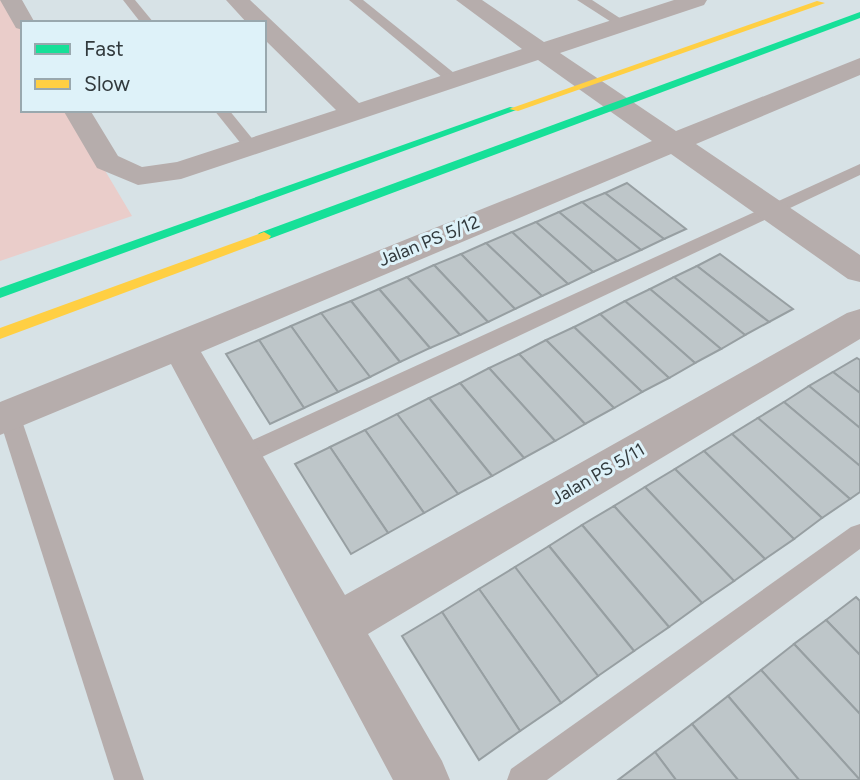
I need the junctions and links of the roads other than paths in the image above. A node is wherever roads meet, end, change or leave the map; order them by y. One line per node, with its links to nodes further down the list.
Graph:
1 (11, 0): 10 (street)
2 (129, 0): 11 (lane)
3 (237, 0): 12 (street)
4 (355, 0): 17 (lane)
5 (467, 0): 15 (street)
6 (583, 0): 13 (lane)
7 (696, 0): 13 (street)
8 (828, 0): 18 (street)
9 (860, 15): 19 (street)
10 (23, 21)
11 (146, 21)
12 (260, 21)
13 (623, 24): 15 (street)
14 (266, 27): 22 (street)
15 (541, 51): 17 (street); 18 (street)
16 (860, 66): 23 (street, Jalan PS 5/12)
17 (454, 80): 22 (street)
18 (586, 83): 19 (street); 28 (street)
19 (619, 105): 23 (street); 30 (street)
20 (77, 112): 24 (street)
21 (223, 112): 24 (lane)
22 (354, 113): 24 (street)
23 (673, 142): 26 (street); 31 (street, Jalan PS 5/12)
24 (251, 147)
25 (860, 169): 26 (lane)
26 (773, 211): 27 (street); 33 (lane)
27 (860, 271)
28 (0, 293)
29 (860, 322): 35 (street, Jalan PS 5/11)
30 (0, 334)
31 (178, 344): 32 (street, Jalan PS 5/12); 33 (street)
32 (5, 417): 36 (lane)
33 (241, 456): 35 (street)
34 (860, 535): 38 (lane)
35 (336, 626): 37 (street)
36 (130, 780)
37 (422, 780)
38 (522, 780)

